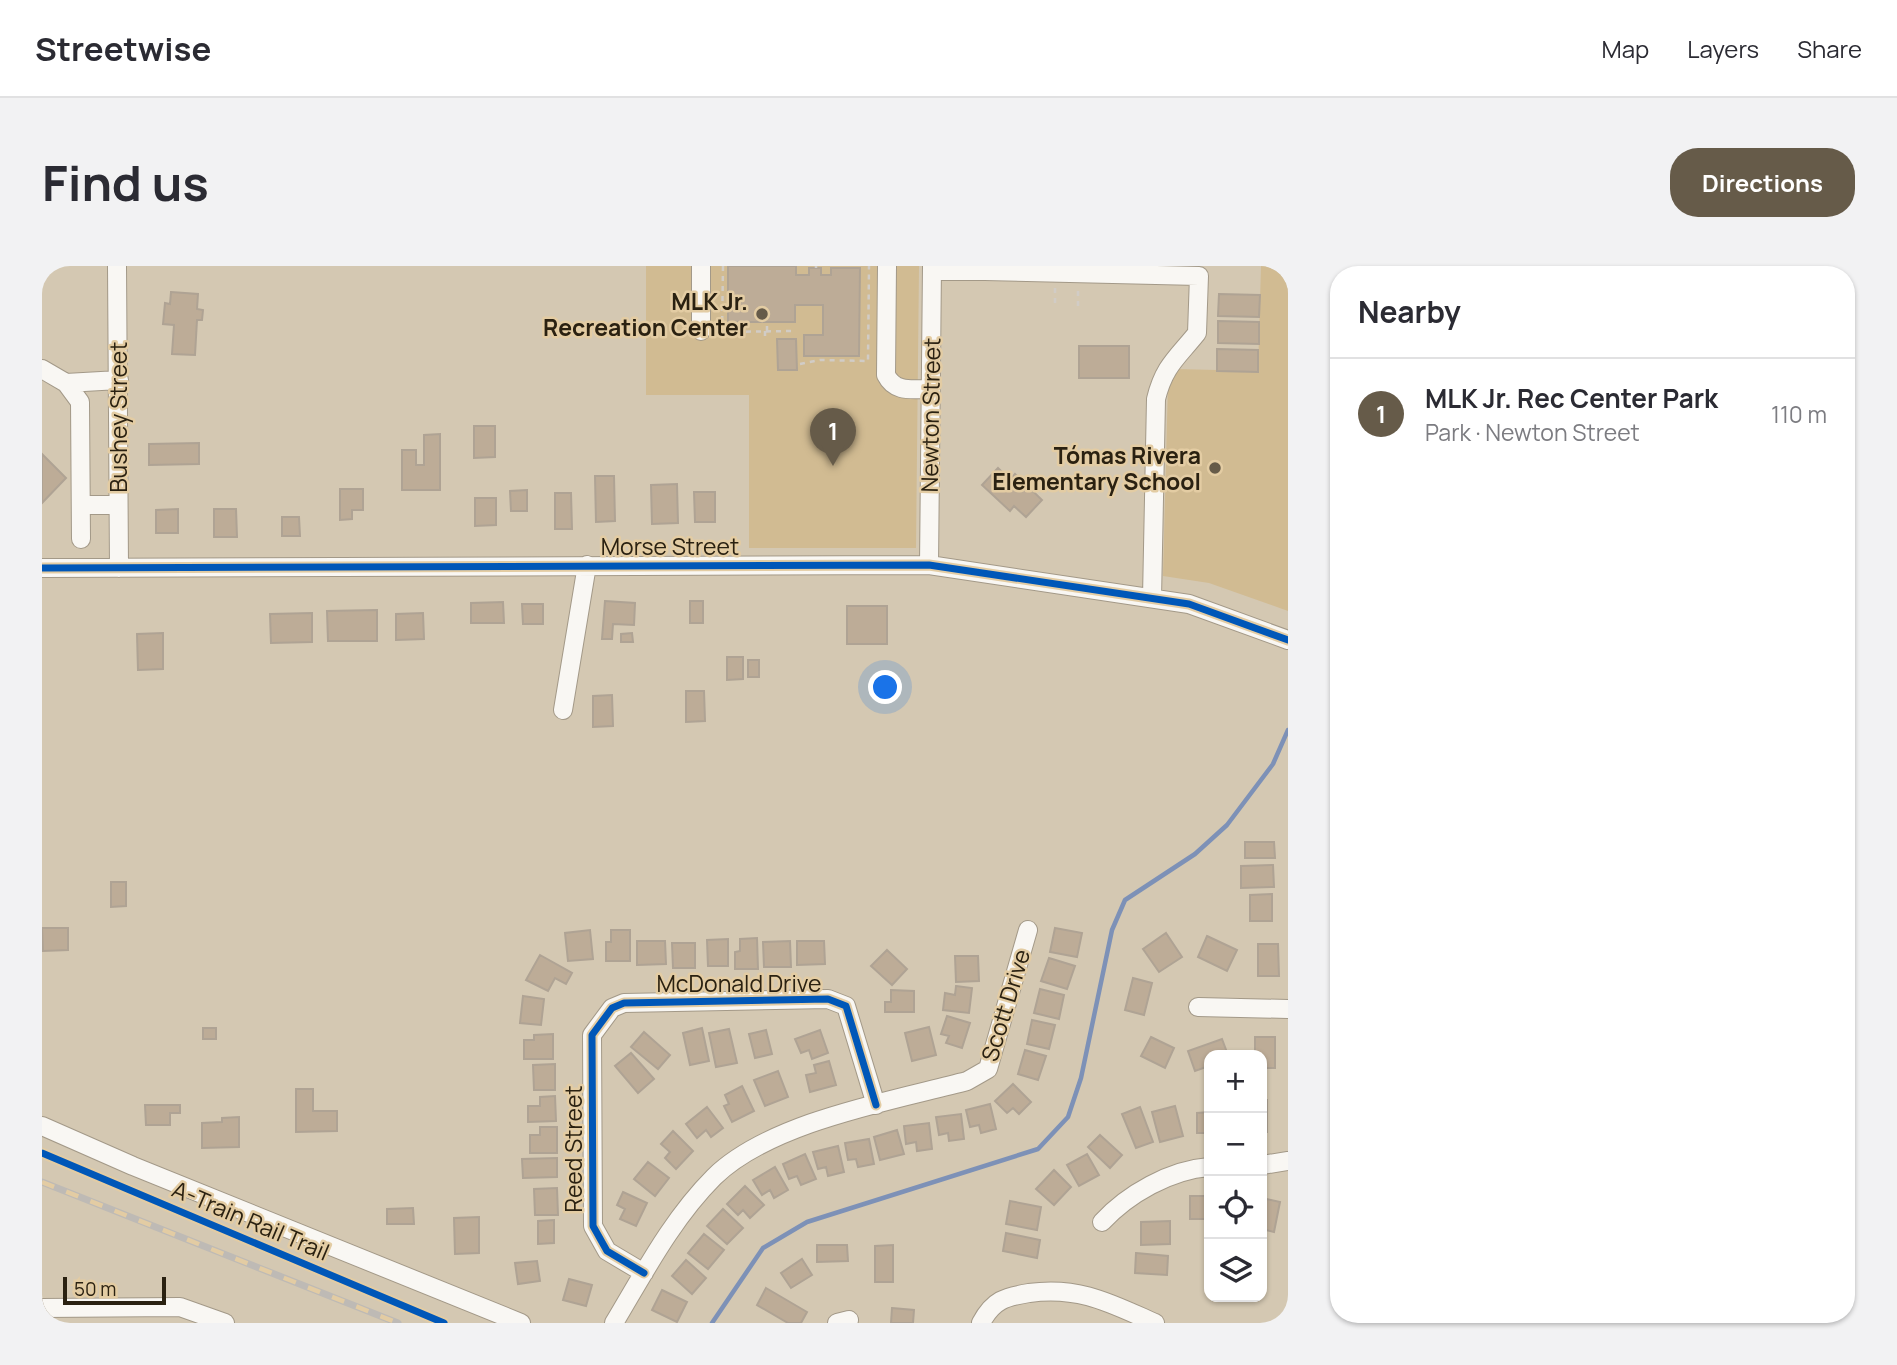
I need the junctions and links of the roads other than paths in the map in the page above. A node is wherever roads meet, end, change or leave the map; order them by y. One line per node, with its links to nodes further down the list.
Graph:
1 (117, 266): 9 (street, Bushey Street)
2 (701, 266): 7 (street)
3 (887, 266): 11 (street)
4 (932, 268): 5 (street); 11 (street, Newton Street)
5 (985, 268): 6 (street)
6 (1200, 271): 19 (street)
7 (701, 331)
8 (42, 369): 10 (street)
9 (119, 380): 10 (street); 13 (street, Bushey Street)
10 (66, 383): 12 (street)
11 (929, 389): 16 (street, Newton Street)
12 (81, 505): 13 (street); 14 (street)
13 (118, 505): 18 (street, Bushey Street)
14 (81, 539)
15 (587, 565): 16 (street, Morse Street); 18 (street, Morse Street); 21 (street)
16 (929, 565): 19 (street, Morse Street)
17 (42, 568): 18 (street, Morse Street)
18 (119, 568)
19 (1152, 598): 20 (street, Morse Street)
20 (1288, 640)
21 (563, 710)
22 (1028, 930): 26 (street, Scott Drive)
23 (1198, 1007): 25 (street)
24 (612, 1008): 26 (street, McDonald Drive); 32 (street, Reed Street)
25 (1288, 1009)
26 (876, 1105): 32 (street, Scott Drive)
27 (42, 1126): 35 (street)
28 (1288, 1161): 29 (street)
29 (1267, 1164)
30 (1204, 1168): 31 (street)
31 (1102, 1222)
32 (644, 1273): 36 (street, Scott Drive)
33 (42, 1308): 34 (street)
34 (225, 1323)
35 (521, 1323)
36 (614, 1323)
37 (981, 1323): 38 (street)
38 (1155, 1323)

